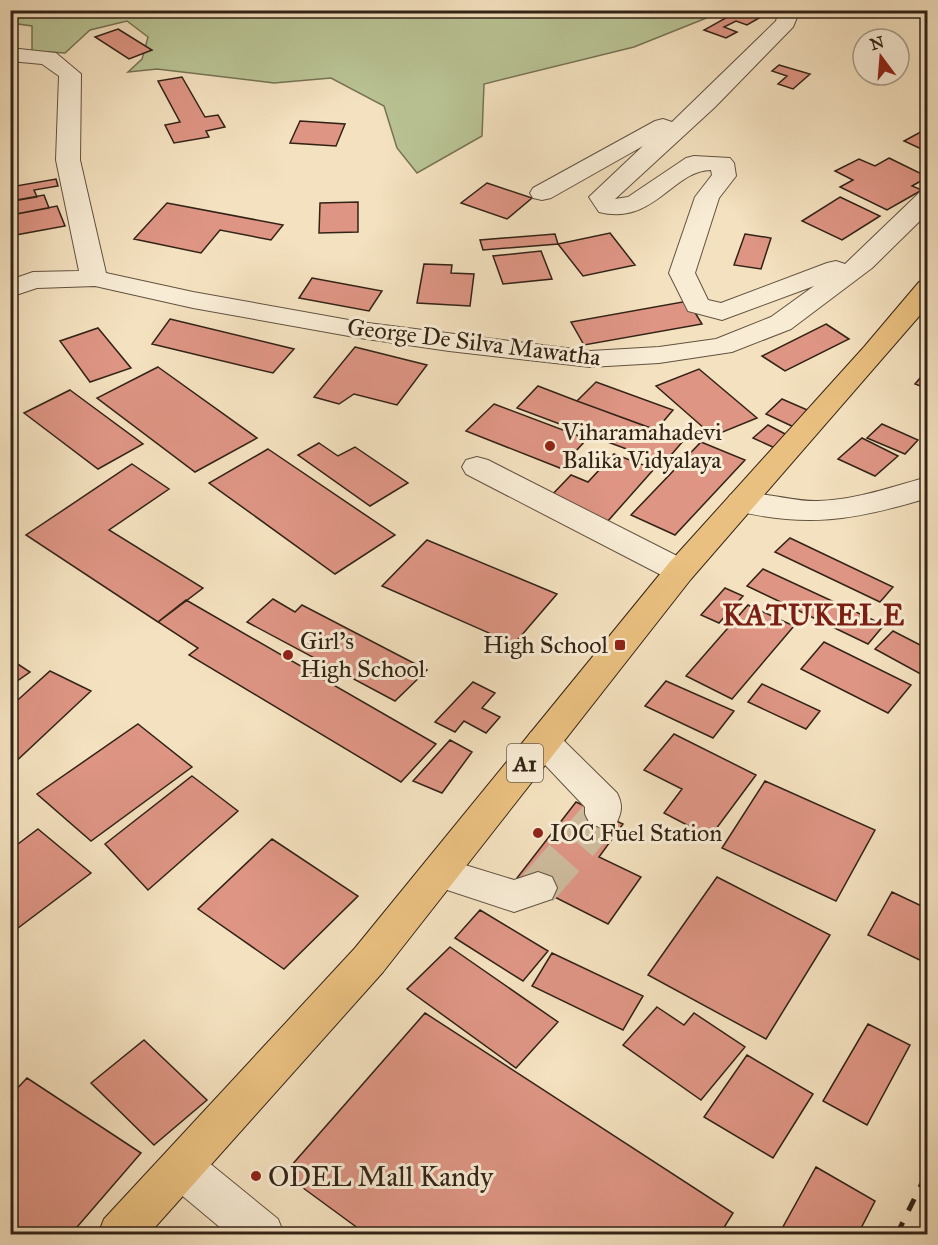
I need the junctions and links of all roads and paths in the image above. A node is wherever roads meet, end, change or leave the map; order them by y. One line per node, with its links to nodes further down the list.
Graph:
1 (790, 10): 3 (street)
2 (10, 54): 7 (street)
3 (706, 102): 4 (street); 6 (street)
4 (542, 193)
5 (927, 198): 6 (street, George De Silva Mawatha)
6 (863, 263): 7 (street, George De Silva Mawatha)
7 (95, 278): 9 (street, George De Silva Mawatha)
8 (927, 288): 12 (highway, A1)
9 (10, 289)
10 (477, 467): 13 (street)
11 (927, 487): 12 (street)
12 (741, 502): 13 (highway, A1)
13 (680, 571): 14 (highway, A1)
14 (543, 741): 15 (street); 16 (highway, A1)
15 (603, 814)
16 (439, 872): 17 (street); 18 (highway, A1)
17 (538, 888)
18 (182, 1168): 19 (highway, A1); 20 (street)
19 (120, 1234)
20 (262, 1234)

